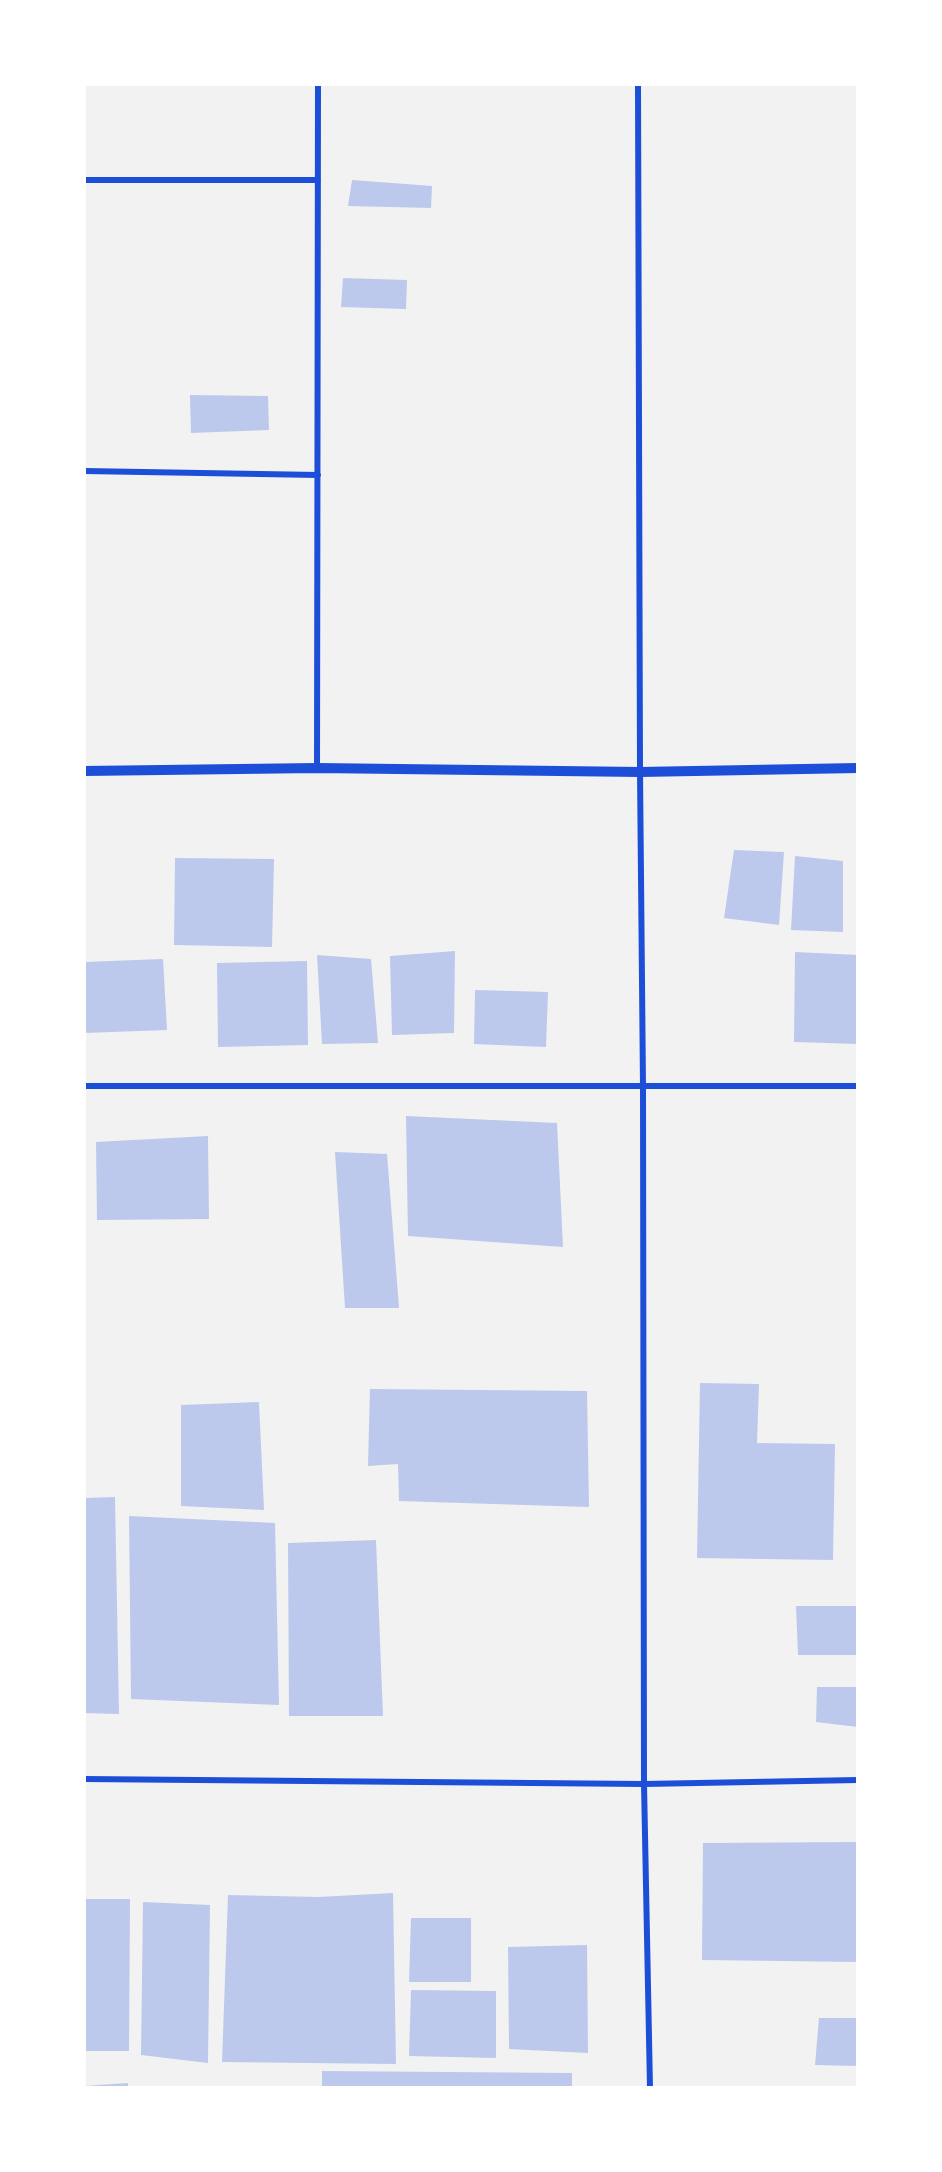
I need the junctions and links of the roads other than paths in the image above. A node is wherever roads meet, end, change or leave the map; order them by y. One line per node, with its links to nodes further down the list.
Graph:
1 (318, 84): 4 (street)
2 (638, 84): 10 (street)
3 (84, 180): 4 (street)
4 (318, 180): 6 (street)
5 (84, 471): 6 (street)
6 (318, 475): 7 (street)
7 (317, 768): 9 (street); 10 (street)
8 (858, 768): 10 (street)
9 (84, 771)
10 (640, 772): 12 (street)
11 (84, 1086): 12 (street)
12 (643, 1086): 13 (street); 16 (street)
13 (858, 1086)
14 (84, 1779): 16 (street)
15 (858, 1780): 16 (street)
16 (644, 1784): 17 (street)
17 (650, 2088)

